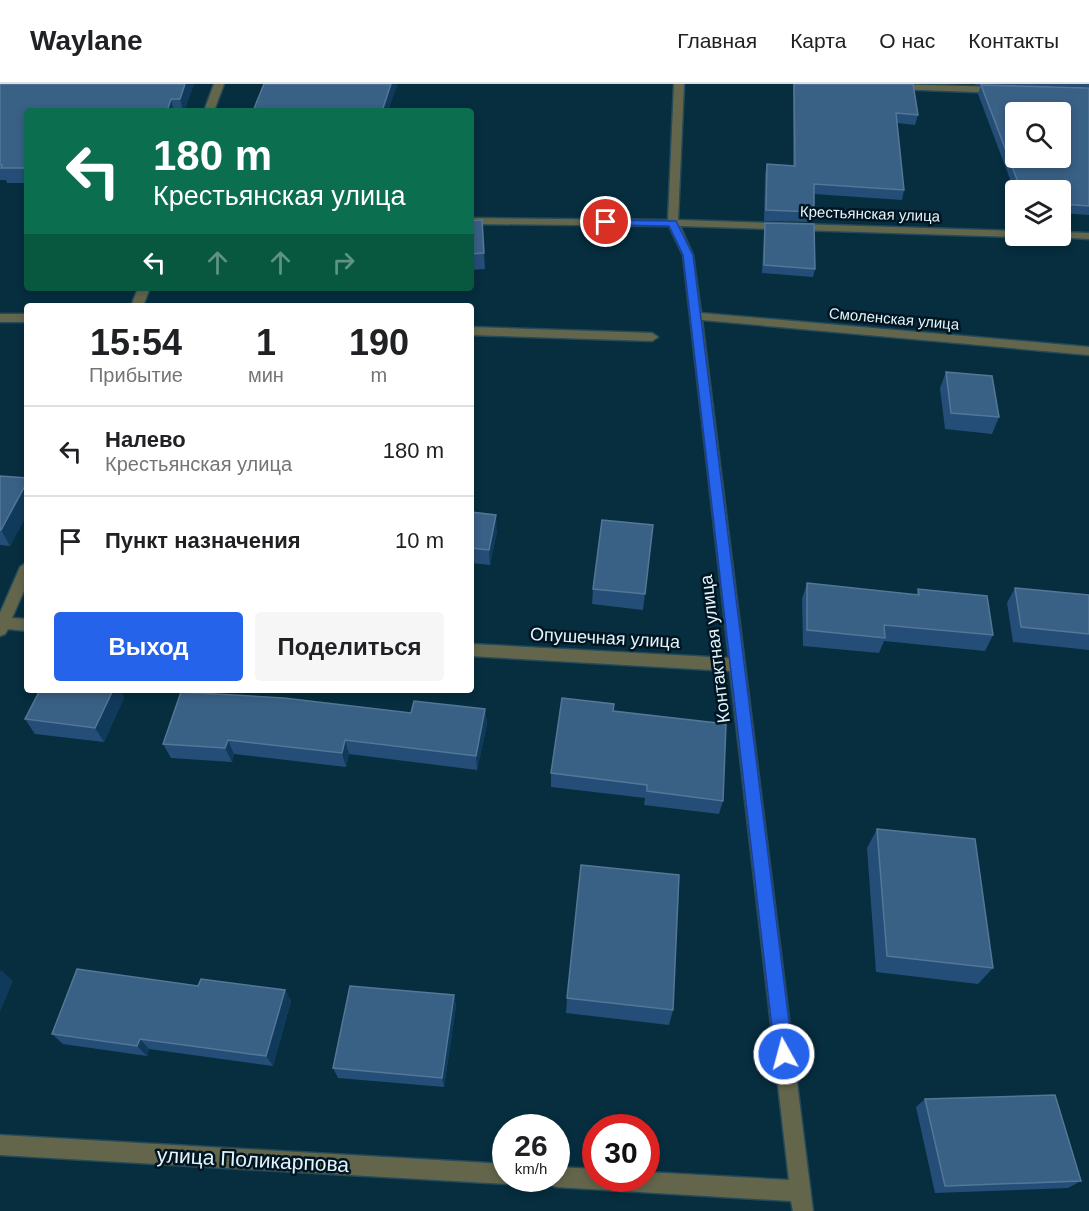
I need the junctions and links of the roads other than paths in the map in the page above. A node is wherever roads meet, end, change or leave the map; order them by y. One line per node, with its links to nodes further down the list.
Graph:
1 (219, 84): 5 (street)
2 (679, 84): 7 (street, Контактная улица)
3 (888, 86): 4 (street)
4 (1006, 90)
5 (210, 108)
6 (474, 221): 7 (street, Крестьянская улица)
7 (673, 223): 8 (street, Крестьянская улица); 11 (street, Контактная улица)
8 (1005, 234)
9 (1071, 235): 10 (street)
10 (1089, 236)
11 (696, 316): 16 (street, Смоленская улица); 21 (street, Контактная улица)
12 (0, 318): 13 (street)
13 (24, 318)
14 (474, 331): 15 (street)
15 (652, 337)
16 (1089, 351)
17 (24, 574): 19 (street)
18 (24, 625): 19 (street)
19 (2, 627)
20 (474, 650): 21 (street, Опушечная улица)
21 (736, 665): 25 (street, Контактная улица)
22 (0, 1145): 23 (street, улица Поликарпова)
23 (492, 1173)
24 (570, 1178): 25 (street)
25 (802, 1201)

